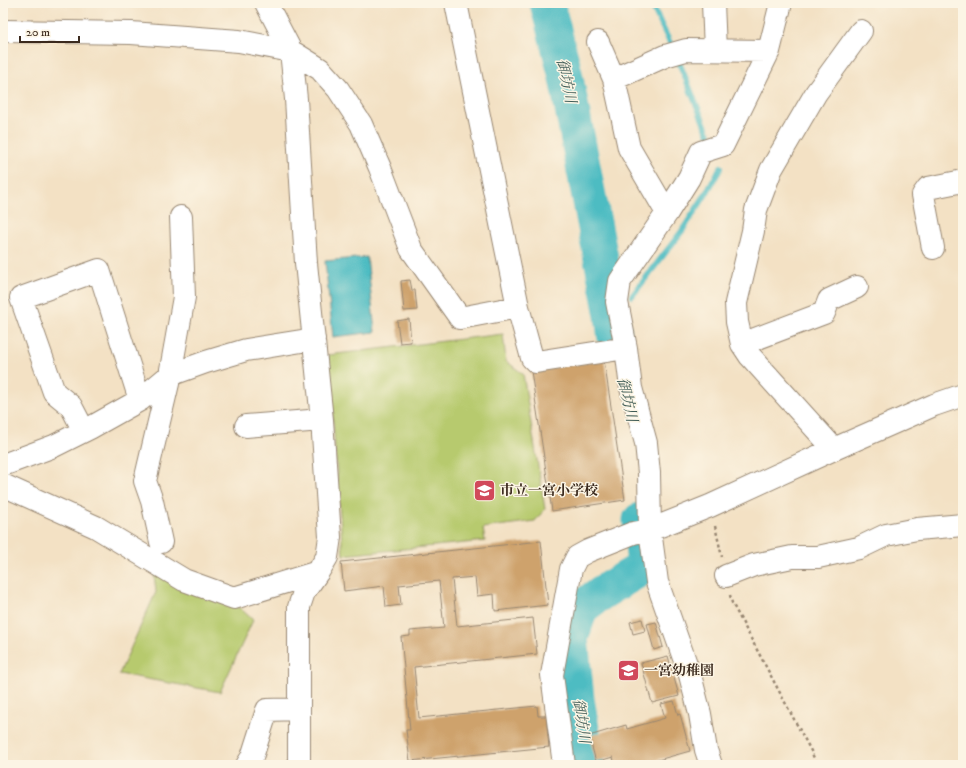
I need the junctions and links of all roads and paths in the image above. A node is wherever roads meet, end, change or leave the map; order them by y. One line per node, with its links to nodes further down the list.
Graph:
1 (266, 3): 9 (street)
2 (456, 3): 17 (street)
3 (713, 3): 8 (street)
4 (781, 3): 10 (street)
5 (3, 31): 9 (street)
6 (861, 31): 19 (street)
7 (598, 42): 11 (street)
8 (715, 50): 10 (street); 11 (street)
9 (291, 51): 17 (street); 18 (street)
10 (769, 51): 13 (street)
11 (614, 79): 13 (street)
12 (963, 181): 15 (street)
13 (667, 213): 20 (street)
14 (181, 217): 21 (street)
15 (933, 248)
16 (858, 287): 19 (street)
17 (518, 307): 20 (street)
18 (314, 339): 21 (street); 24 (street)
19 (742, 344): 27 (street)
20 (620, 349): 32 (street)
21 (170, 375): 23 (street); 33 (street)
22 (963, 395): 27 (street)
23 (140, 400): 26 (street); 26 (street)
24 (322, 420): 25 (street); 34 (street)
25 (246, 426)
26 (84, 431): 28 (street)
27 (834, 449): 30 (street)
28 (3, 465)
29 (3, 485): 34 (street)
30 (710, 506): 32 (street); 35 (path)
31 (963, 525): 35 (street)
32 (643, 531): 39 (street); 40 (street)
33 (161, 542)
34 (318, 572): 36 (street)
35 (726, 576): 41 (path)
36 (298, 709): 37 (street); 38 (street)
37 (247, 765)
38 (298, 765)
39 (564, 765)
40 (711, 765)
41 (817, 765)

